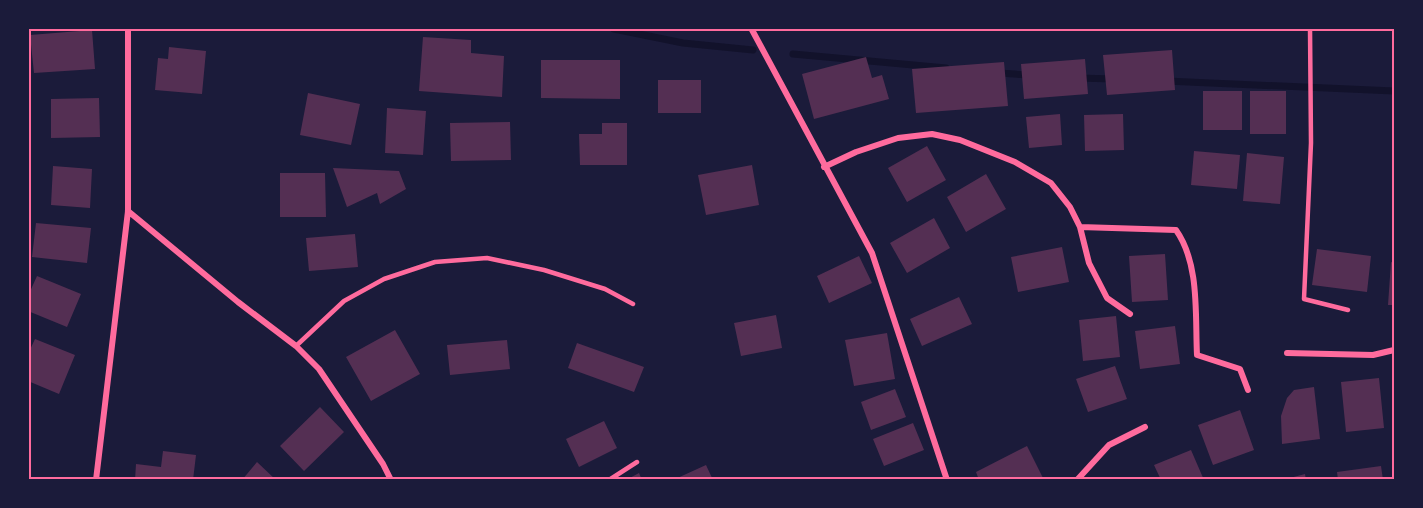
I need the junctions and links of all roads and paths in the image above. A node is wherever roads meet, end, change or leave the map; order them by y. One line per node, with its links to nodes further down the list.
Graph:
1 (128, 28): 7 (street)
2 (565, 28): 3 (lane)
3 (730, 28)
4 (751, 28): 6 (street)
5 (1310, 28): 10 (lane)
6 (824, 166): 8 (street); 21 (street)
7 (128, 211): 12 (street); 18 (street)
8 (1080, 227): 11 (street); 15 (street)
9 (633, 304): 12 (lane)
10 (1348, 310)
11 (1130, 314)
12 (296, 346): 19 (street)
13 (1395, 350): 14 (street)
14 (1287, 353)
15 (1248, 390)
16 (1145, 427): 22 (street)
17 (637, 462): 20 (lane)
18 (96, 480)
19 (391, 480)
20 (609, 480)
21 (947, 480)
22 (1077, 480)

